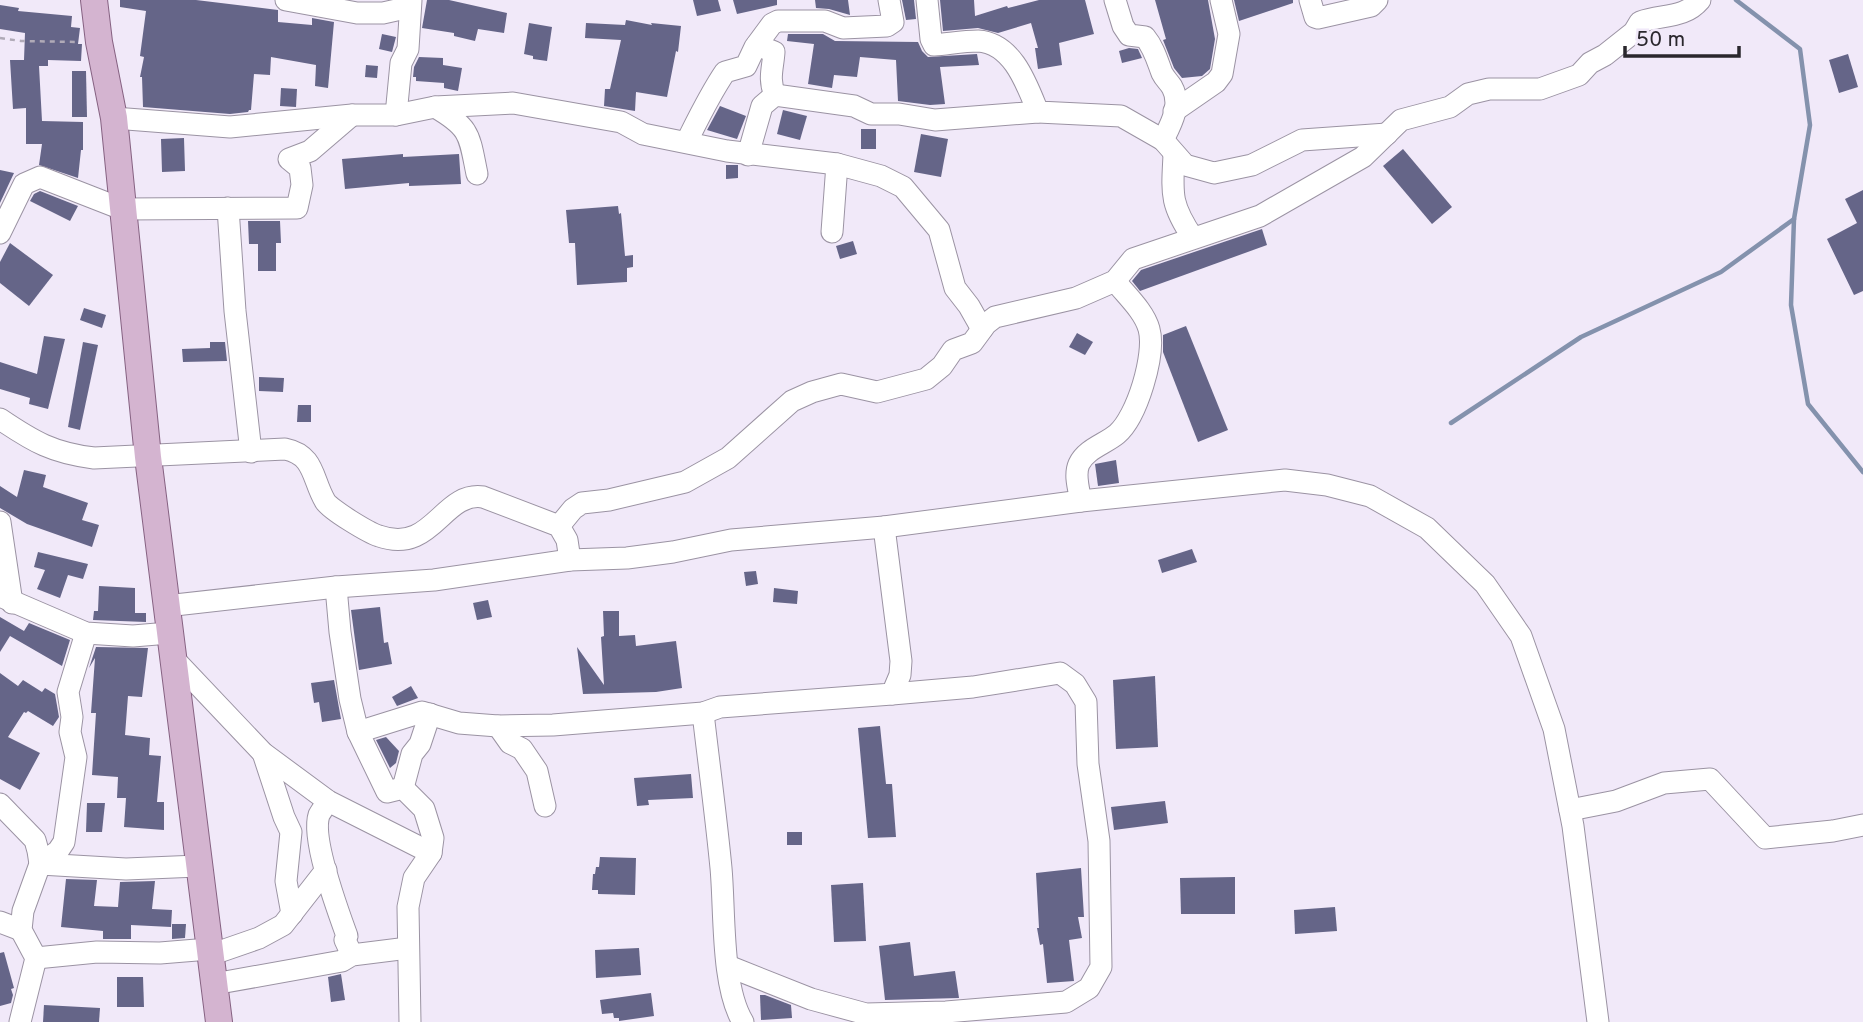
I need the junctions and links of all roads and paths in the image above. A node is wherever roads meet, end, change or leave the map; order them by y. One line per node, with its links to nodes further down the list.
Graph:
1 (94, 0): 12 (main road)
2 (286, 0): 10 (street)
3 (889, 0): 13 (street)
4 (927, 0): 17 (street)
5 (1115, 0): 16 (street)
6 (1221, 0): 16 (street)
7 (1310, 0): 8 (street)
8 (1377, 0)
9 (1700, 0): 21 (street)
10 (411, 3): 19 (street)
11 (0, 38): 12 (path)
12 (99, 42): 20 (main road)
13 (757, 45): 14 (street); 22 (street)
14 (775, 95): 17 (street); 24 (street)
15 (435, 107): 19 (street); 22 (street); 26 (street)
16 (1174, 111): 23 (street)
17 (1038, 112): 23 (street)
18 (352, 115): 19 (street); 20 (street); 27 (street)
19 (396, 115)
20 (114, 118): 28 (main road)
21 (1387, 134): 23 (street); 31 (street)
22 (687, 141): 24 (street)
23 (1169, 148): 31 (street)
24 (748, 155): 25 (street)
25 (837, 164): 29 (street); 33 (street)
26 (477, 174)
27 (228, 208): 28 (street); 35 (street)
28 (122, 209): 30 (street); 36 (main road)
29 (832, 232)
30 (0, 233)
31 (1193, 238): 32 (street)
32 (1115, 281): 33 (street); 37 (street)
33 (982, 329): 39 (street)
34 (0, 419): 36 (street)
35 (251, 452): 36 (street); 39 (street)
36 (148, 457): 44 (main road)
37 (1081, 501): 40 (street); 57 (street)
38 (0, 522): 43 (street)
39 (559, 526): 41 (street)
40 (884, 527): 41 (street); 47 (street)
41 (570, 560): 42 (street)
42 (336, 587): 44 (street); 51 (street)
43 (6, 599): 45 (street)
44 (166, 606): 46 (main road)
45 (86, 633): 46 (street); 60 (street)
46 (171, 645): 52 (street); 61 (main road)
47 (892, 694): 48 (street); 71 (street)
48 (703, 713): 50 (street); 71 (street)
49 (430, 715): 50 (street); 51 (street); 53 (street)
50 (498, 726): 56 (street)
51 (358, 732): 53 (street)
52 (263, 752): 54 (street); 63 (street)
53 (404, 788): 59 (street)
54 (328, 801): 59 (street); 62 (street)
55 (0, 804): 60 (street)
56 (545, 806)
57 (1570, 810): 58 (street); 77 (street)
58 (1863, 825)
59 (431, 853): 67 (street)
60 (40, 864): 61 (street); 66 (street)
61 (198, 866): 68 (main road)
62 (326, 867): 63 (street); 64 (street); 69 (street)
63 (286, 881): 64 (street)
64 (292, 914): 68 (street)
65 (0, 922): 66 (street)
66 (21, 930): 70 (street)
67 (408, 948): 69 (street); 75 (street)
68 (209, 952): 70 (street); 72 (main road)
69 (352, 955): 72 (street)
70 (36, 958): 73 (street)
71 (728, 967): 76 (street)
72 (214, 984): 74 (main road)
73 (20, 1022)
74 (219, 1022)
75 (410, 1022)
76 (743, 1022)
77 (1598, 1022)

